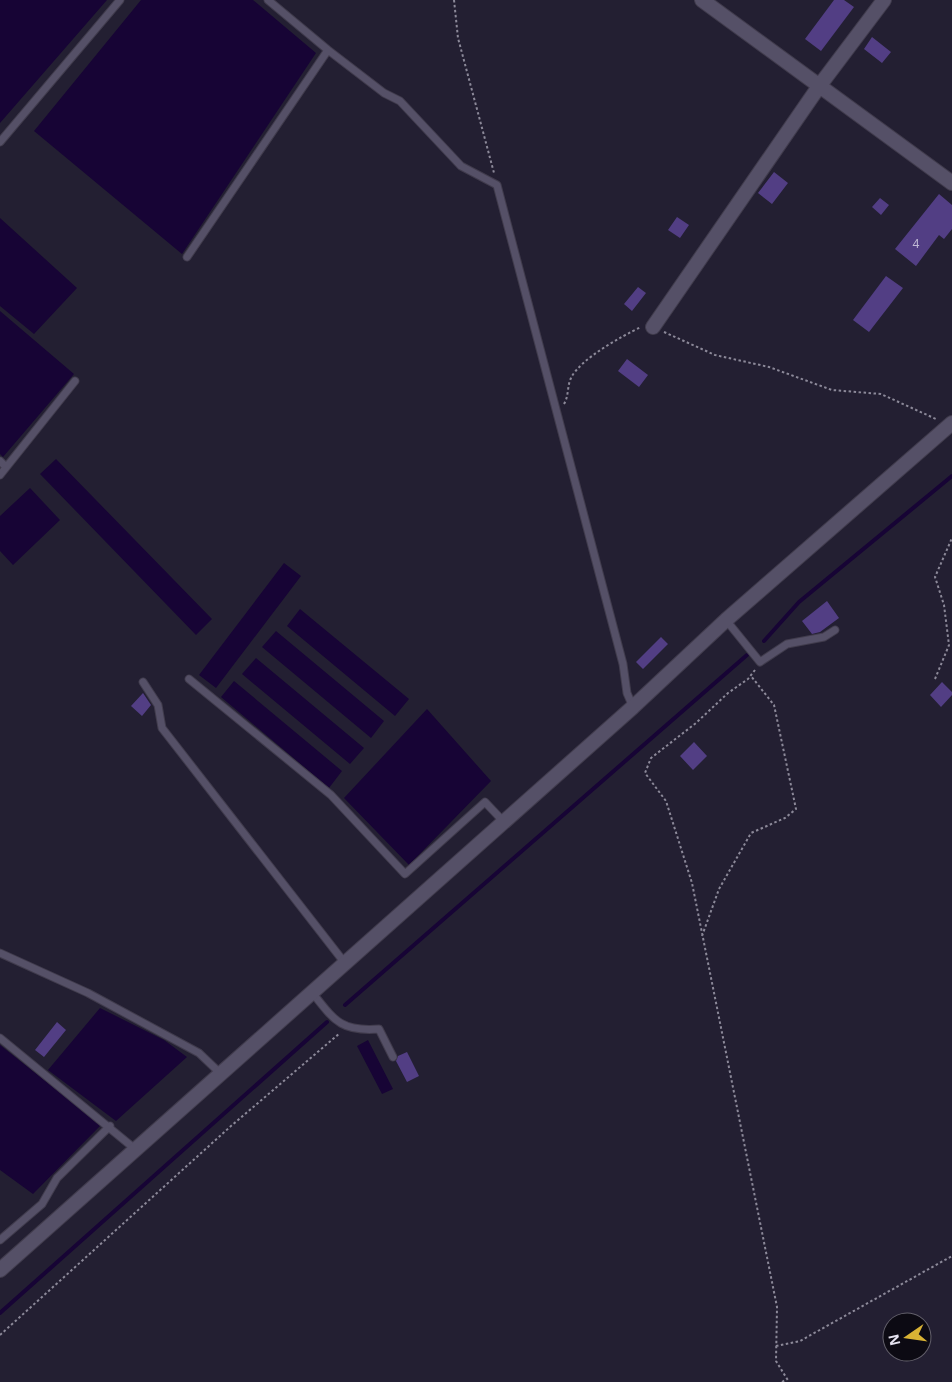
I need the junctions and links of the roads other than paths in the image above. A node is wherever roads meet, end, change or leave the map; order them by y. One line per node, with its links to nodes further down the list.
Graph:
1 (120, 0): 7 (lane)
2 (268, 0): 5 (lane)
3 (702, 0): 6 (main road)
4 (884, 0): 6 (main road)
5 (328, 50): 9 (lane); 20 (lane)
6 (820, 85): 8 (main road); 10 (main road)
7 (0, 142)
8 (952, 184)
9 (187, 257)
10 (653, 327)
11 (75, 381): 14 (lane)
12 (951, 424): 16 (main road)
13 (0, 460): 14 (lane)
14 (6, 467): 15 (lane)
15 (0, 475)
16 (726, 620): 17 (lane); 20 (main road)
17 (835, 630)
18 (189, 679): 21 (lane)
19 (144, 682): 23 (lane)
20 (632, 707): 21 (main road)
21 (503, 821): 23 (main road)
22 (0, 953): 27 (lane)
23 (344, 962): 24 (main road)
24 (311, 991): 26 (lane); 27 (main road)
25 (0, 1038): 28 (lane)
26 (393, 1057)
27 (220, 1073): 29 (main road)
28 (110, 1126): 29 (lane); 30 (lane)
29 (135, 1149): 31 (main road)
30 (0, 1240)
31 (0, 1270)

